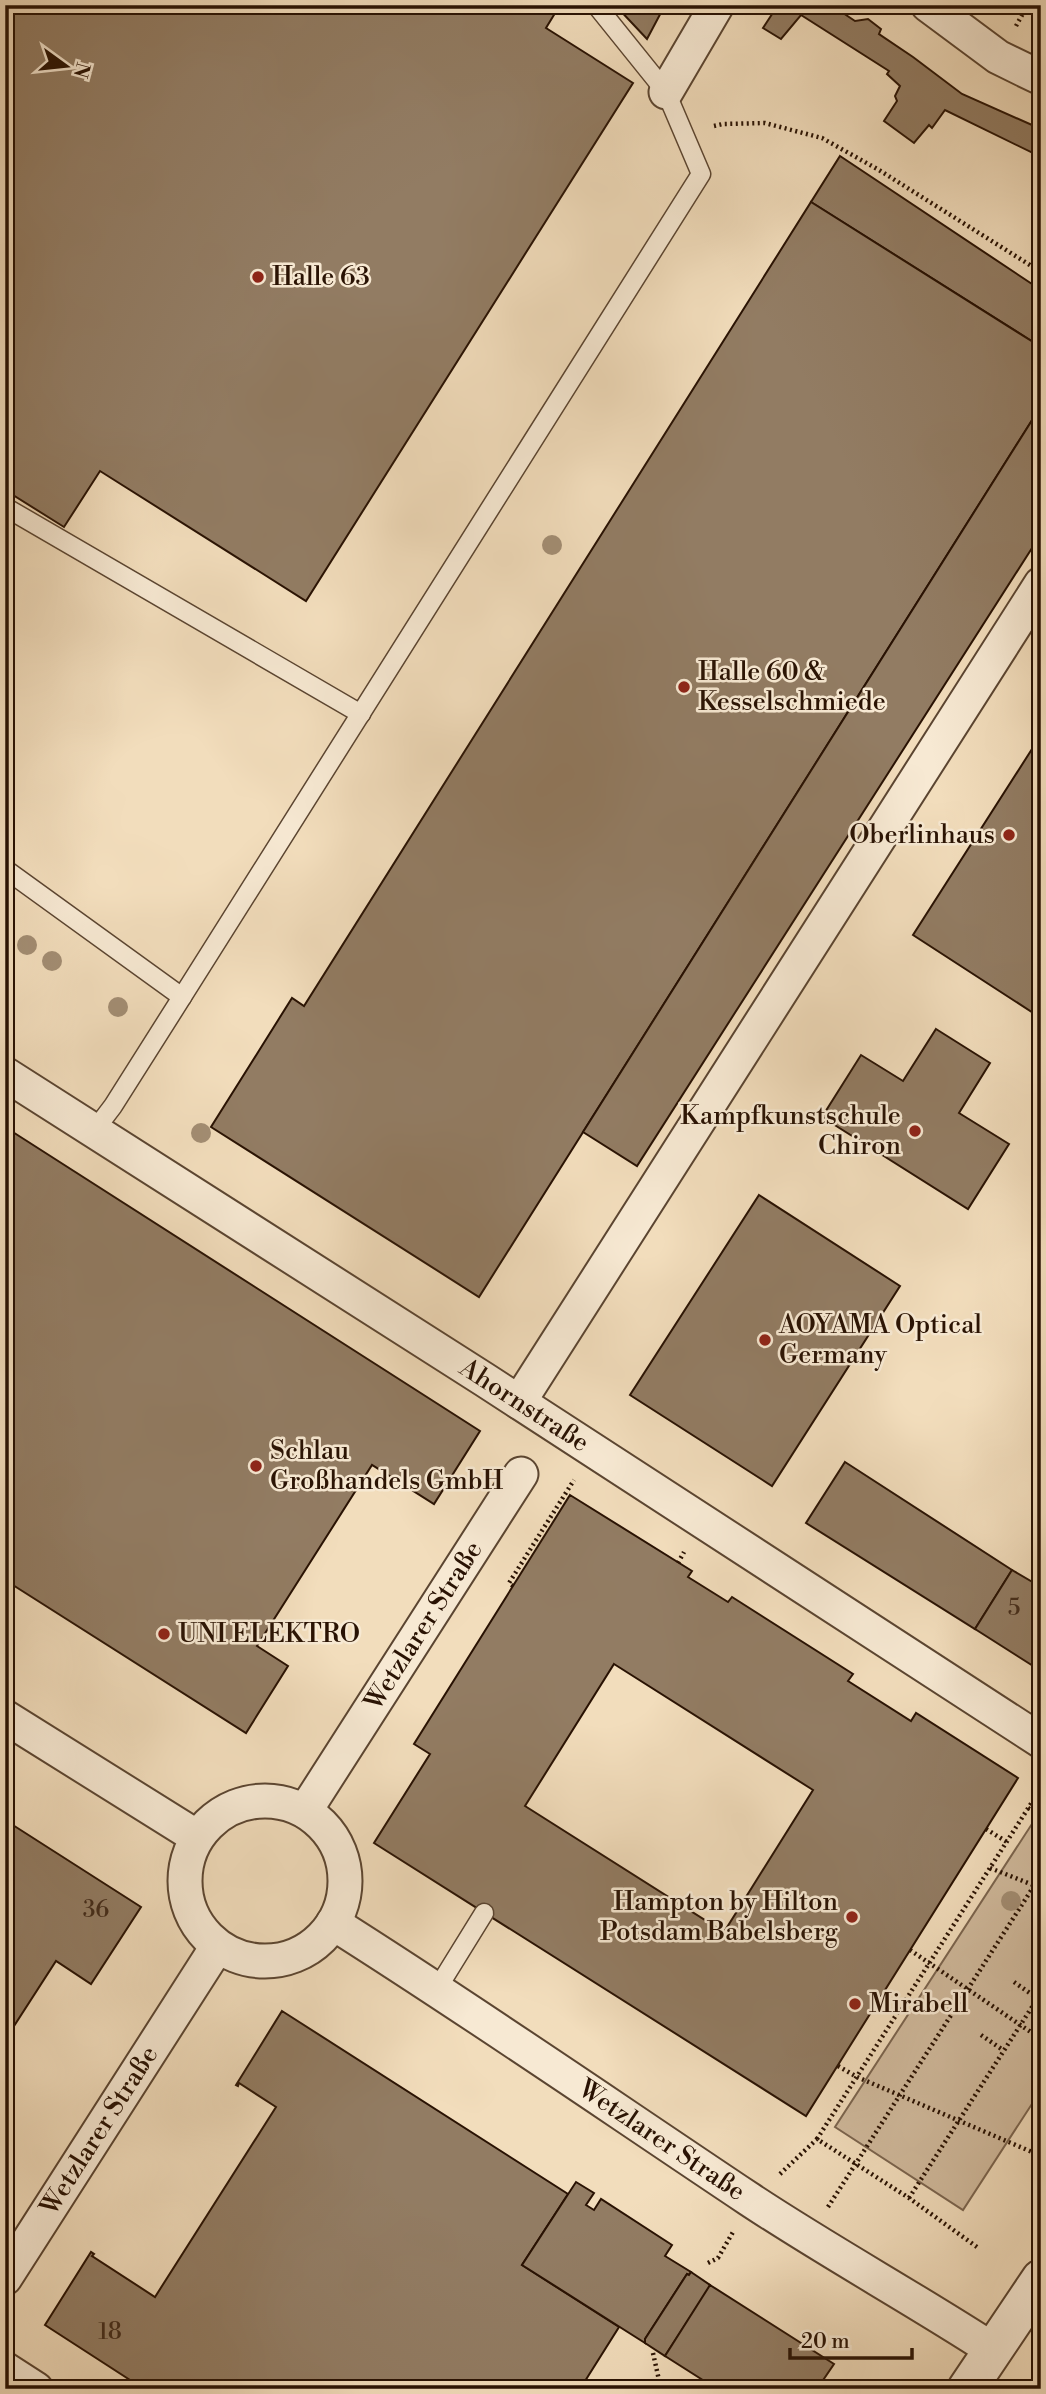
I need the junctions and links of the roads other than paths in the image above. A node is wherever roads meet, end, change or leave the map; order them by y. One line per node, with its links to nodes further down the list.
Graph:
1 (596, 5): 5 (lane)
2 (717, 5): 5 (street)
3 (928, 5): 4 (street)
4 (1041, 78)
5 (666, 92): 8 (lane)
6 (5, 507): 8 (lane)
7 (1041, 584): 13 (street)
8 (361, 714): 10 (lane)
9 (5, 869): 10 (lane)
10 (182, 997): 12 (lane)
11 (5, 1074): 12 (street, Ahornstraße)
12 (94, 1131): 13 (street, Ahornstraße)
13 (519, 1402): 16 (street, Ahornstraße)
14 (521, 1474): 17 (street, Wetzlarer Straße)
15 (5, 1717): 18 (street)
16 (1041, 1741)
17 (305, 1811): 18 (street); 20 (street)
18 (197, 1837): 21 (street)
19 (484, 1913): 22 (lane)
20 (334, 1923): 21 (street); 22 (street, Wetzlarer Straße)
21 (217, 1947): 23 (street, Wetzlarer Straße)
22 (437, 1989): 25 (street, Wetzlarer Straße)
23 (5, 2278)
24 (1041, 2278): 25 (street)
25 (993, 2350): 28 (street)
26 (5, 2369): 27 (street)
27 (36, 2389)
28 (967, 2389)

